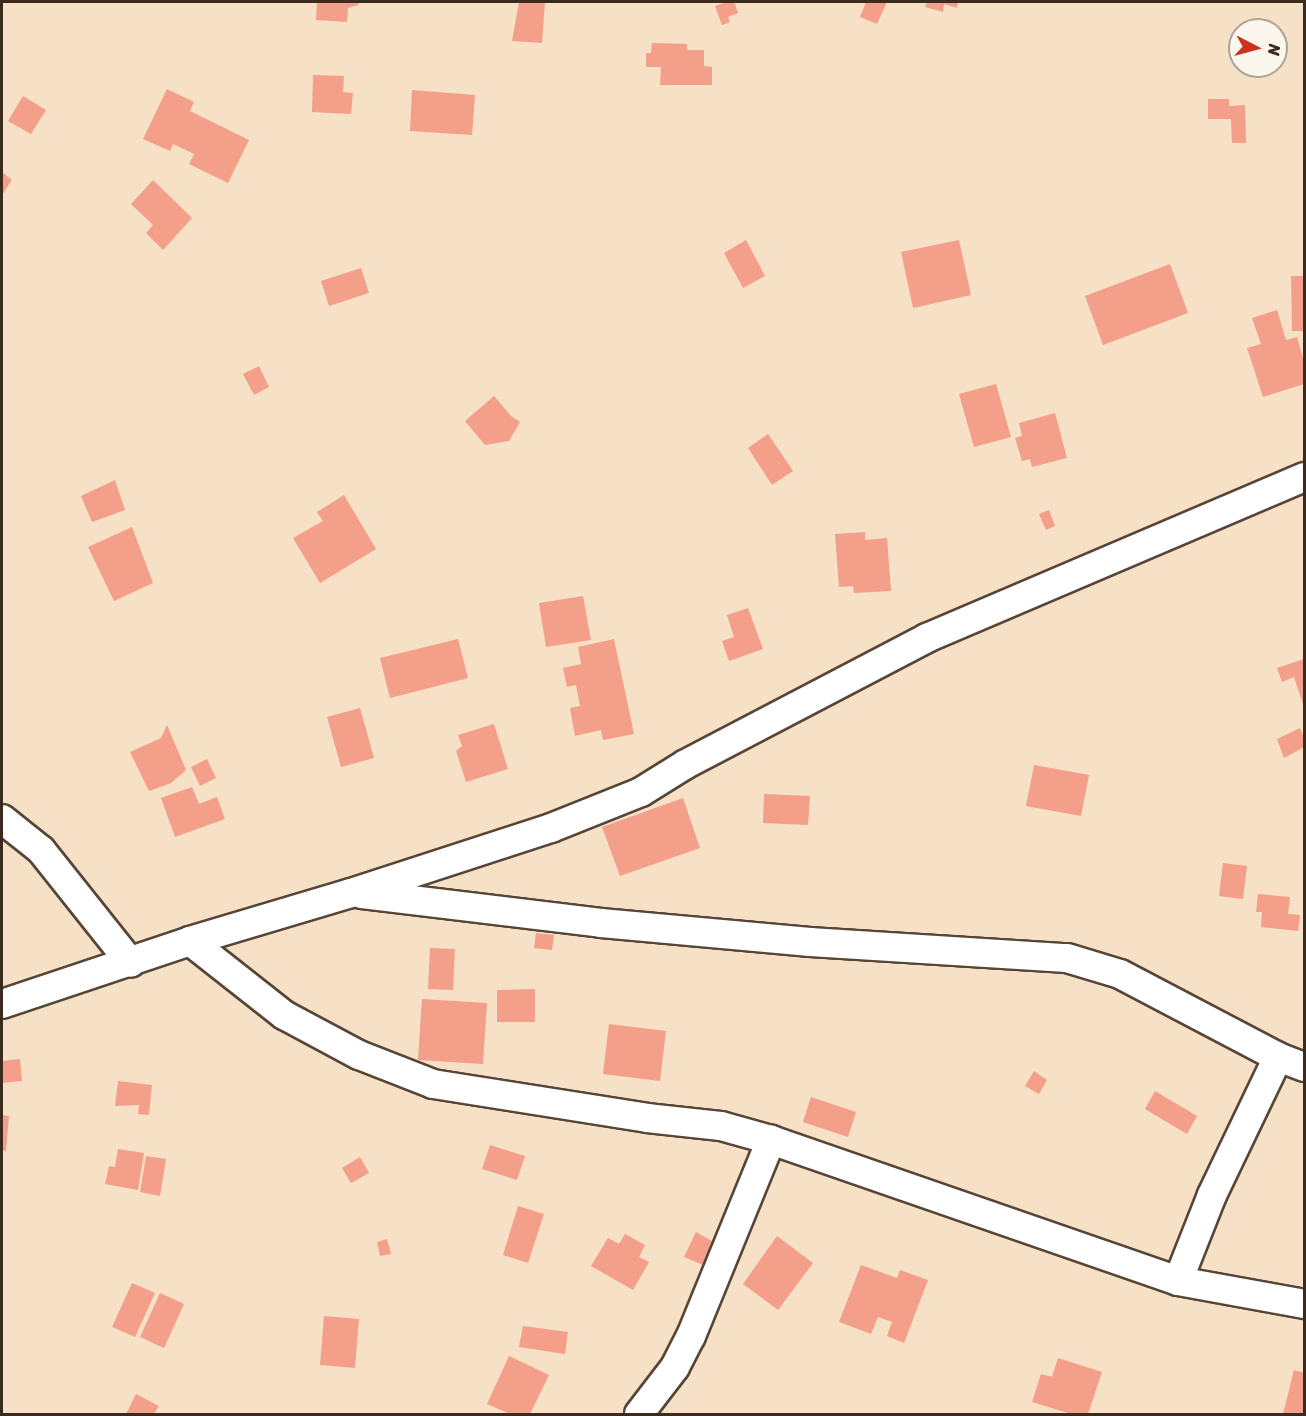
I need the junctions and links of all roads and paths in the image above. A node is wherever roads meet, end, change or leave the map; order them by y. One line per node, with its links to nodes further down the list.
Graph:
1 (1305, 477): 3 (street)
2 (2, 819): 5 (street)
3 (351, 893): 4 (street); 7 (street)
4 (190, 940): 5 (street); 9 (street)
5 (131, 963): 6 (street)
6 (2, 1004)
7 (1278, 1057): 8 (street); 10 (street)
8 (1305, 1067)
9 (771, 1140): 10 (street); 12 (street)
10 (1178, 1281): 11 (street)
11 (1305, 1304)
12 (639, 1414)

